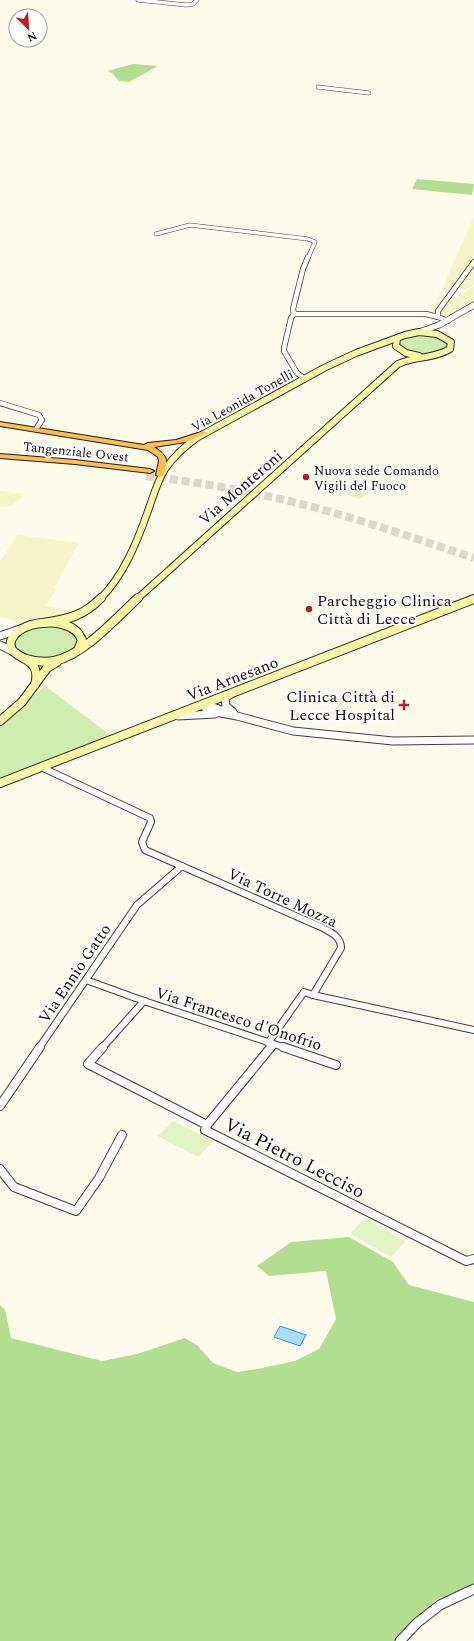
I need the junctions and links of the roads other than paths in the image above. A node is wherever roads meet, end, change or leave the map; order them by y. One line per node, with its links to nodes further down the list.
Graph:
1 (138, 0): 2 (street)
2 (198, 0)
3 (318, 86): 4 (street)
4 (369, 93)
5 (156, 234): 8 (street)
6 (474, 262): 9 (street)
7 (474, 305): 10 (street)
8 (294, 314): 9 (street); 15 (street)
9 (438, 317): 10 (street)
10 (447, 321): 11 (street); 13 (street)
11 (416, 332): 12 (main road); 13 (main road)
12 (398, 339): 14 (main road, Via Monteroni); 15 (main road, Via Leonida Tonelli)
13 (448, 339): 14 (main road, Via Monteroni)
14 (426, 357): 29 (main road, Via Monteroni)
15 (306, 379): 19 (main road, Via Leonida Tonelli)
16 (0, 403): 18 (street)
17 (0, 424): 18 (highway)
18 (36, 429): 20 (highway)
19 (204, 433): 20 (highway); 23 (main road, Via Leonida Tonelli)
20 (132, 444): 23 (highway)
21 (0, 456): 22 (highway, Tangenziale Ovest)
22 (0, 460)
23 (160, 475): 25 (main road, Via Leonida Tonelli)
24 (474, 599): 34 (main road, Via Arnesano)
25 (44, 623): 26 (main road); 29 (main road)
26 (26, 627): 27 (street); 30 (main road)
27 (0, 636)
28 (0, 645): 30 (street)
29 (79, 649): 32 (main road, Via Monteroni)
30 (15, 653): 31 (main road, Via Monteroni)
31 (23, 658): 32 (main road, Via Monteroni); 33 (main road, Via Monteroni)
32 (61, 659): 33 (main road, Via Monteroni)
33 (35, 685): 38 (main road, Via Monteroni)
34 (232, 693): 35 (main road, Via Arnesano); 36 (street)
35 (204, 704): 36 (street); 37 (main road, Via Arnesano)
36 (237, 716): 37 (street); 39 (street)
37 (168, 718): 40 (main road, Via Arnesano)
38 (0, 721)
39 (474, 740)
40 (41, 767): 41 (main road, Via Arnesano); 42 (street, Via Torre Mozza)
41 (0, 783)
42 (182, 866): 43 (street, Via Ennio Gatto); 44 (street, Via Torre Mozza)
43 (86, 980): 45 (street); 50 (street, Via Ennio Gatto)
44 (312, 995): 46 (street); 47 (street)
45 (144, 1001): 47 (street, Via Francesco d'Onofrio); 48 (street, Via Francesco d'Onofrio)
46 (474, 1030)
47 (271, 1044): 49 (street, Via Francesco d'Onofrio); 51 (street)
48 (88, 1064): 51 (street, Via Pietro Lecciso)
49 (336, 1065)
50 (0, 1106)
51 (207, 1125): 54 (street, Via Pietro Lecciso)
52 (122, 1135): 53 (street)
53 (0, 1169)
54 (474, 1259)
55 (474, 1589): 56 (street)
56 (400, 1641)

